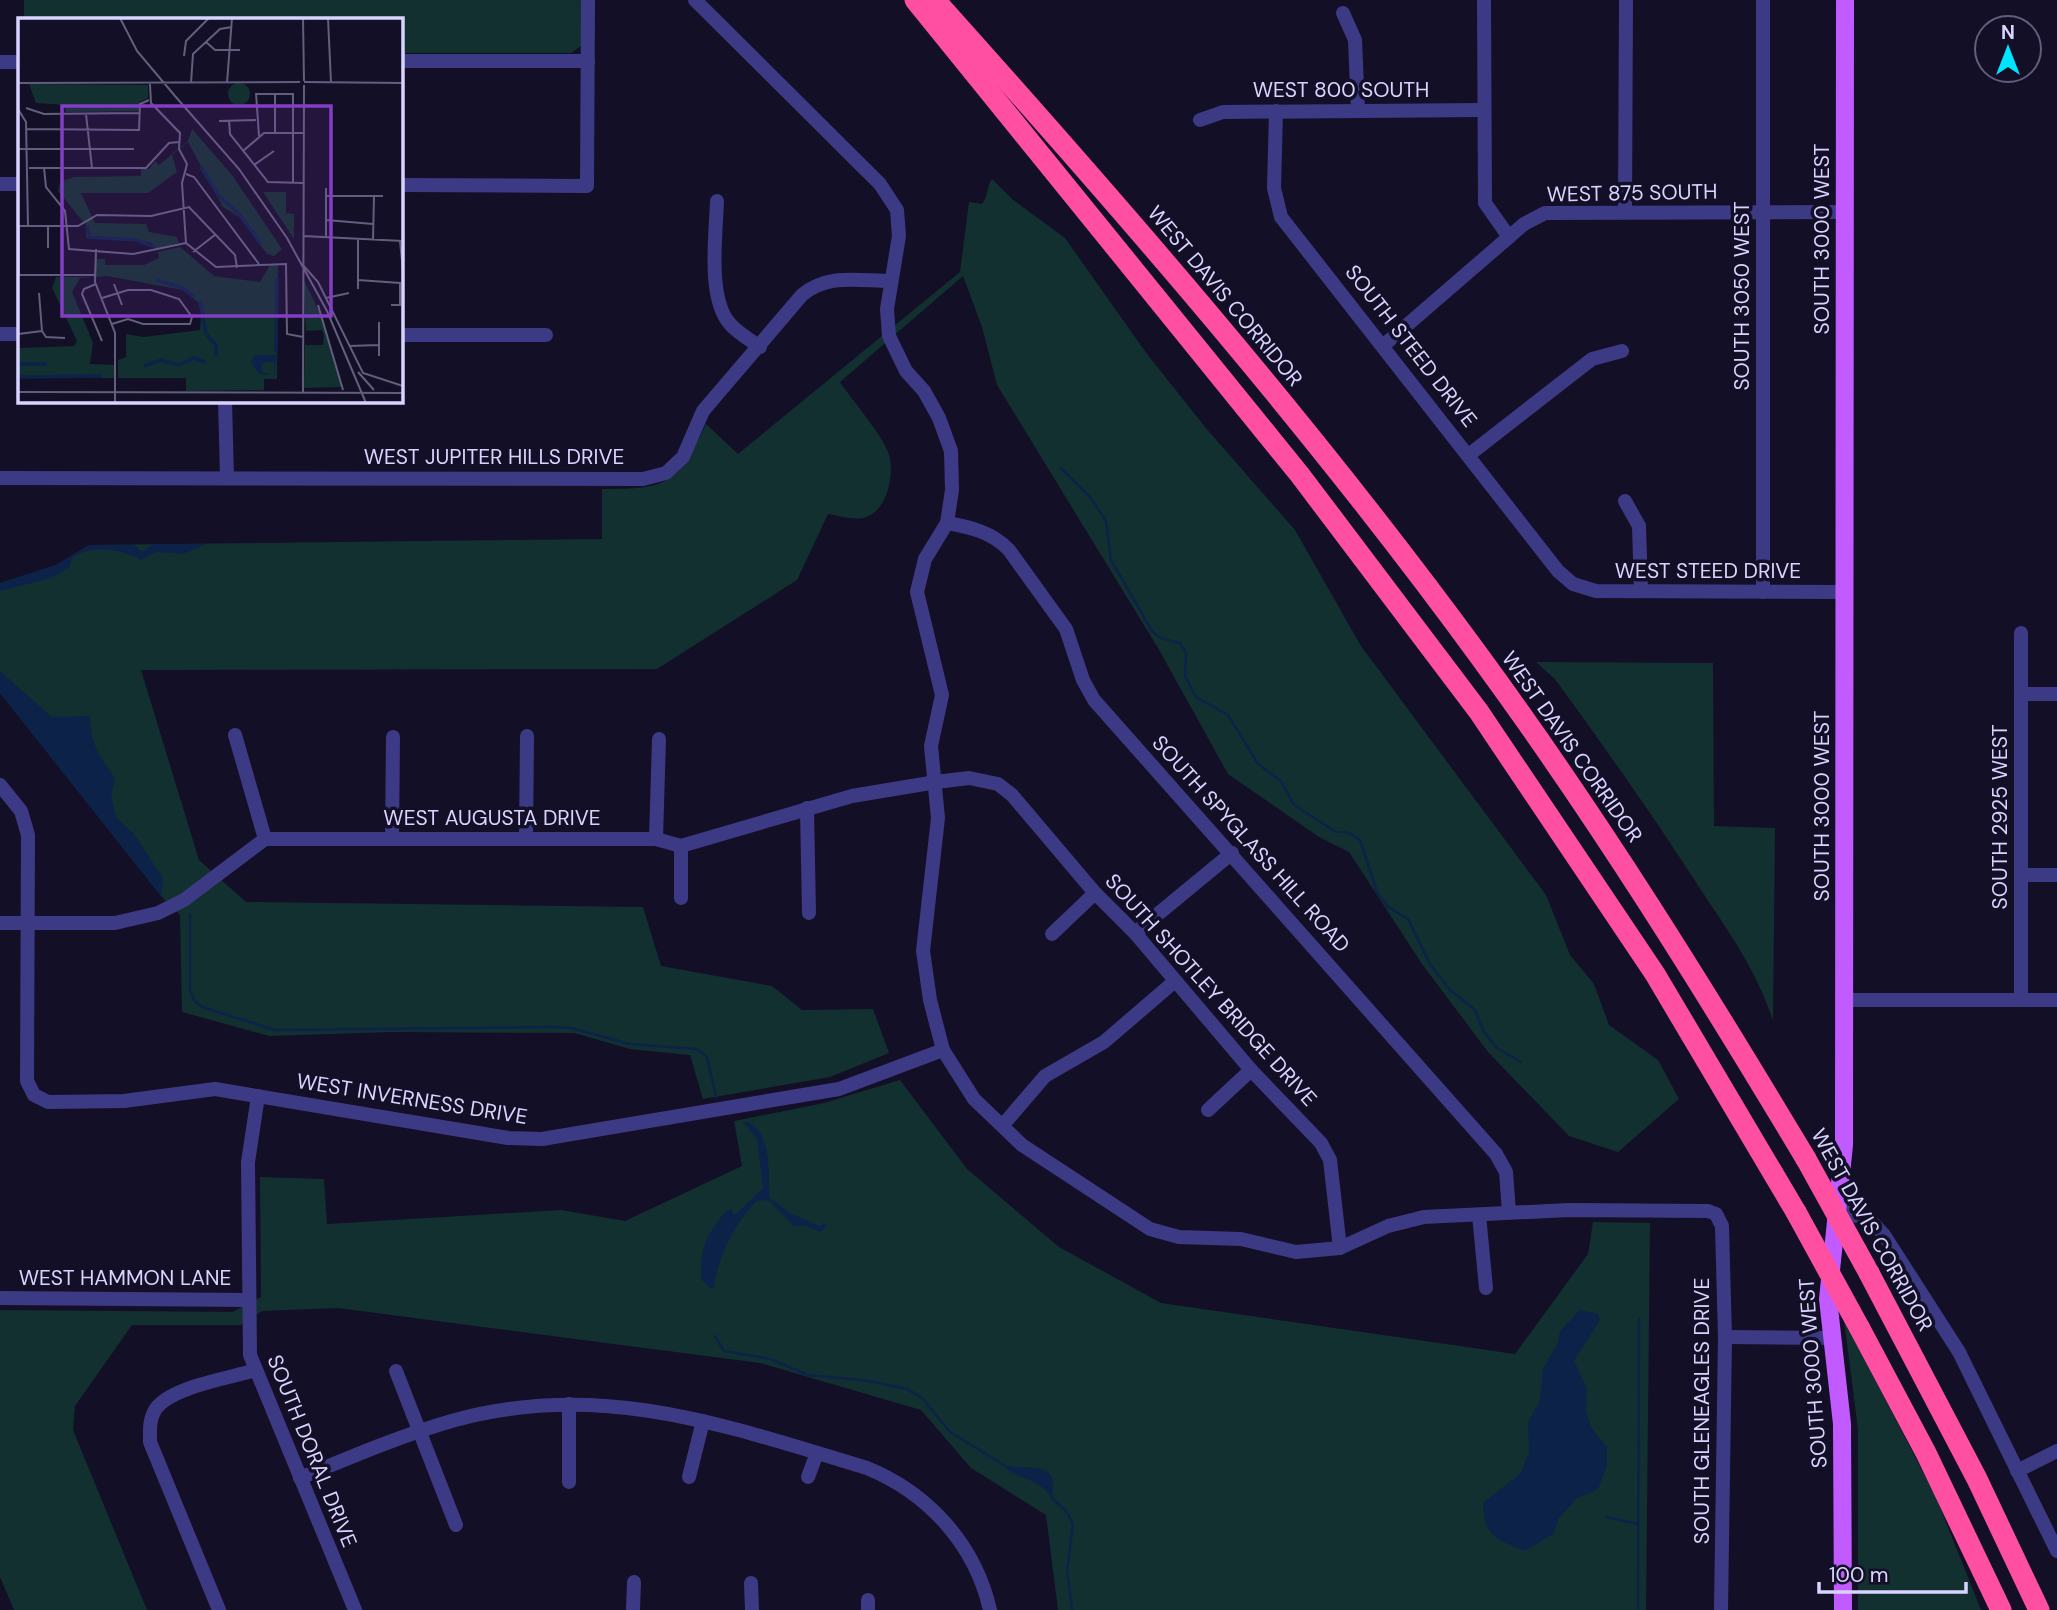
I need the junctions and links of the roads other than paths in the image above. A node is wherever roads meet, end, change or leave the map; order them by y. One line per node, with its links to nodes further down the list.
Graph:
1 (588, 0): 11 (street)
2 (695, 0): 26 (street)
3 (915, 0): 100 (highway, bridge)
4 (935, 0): 99 (highway, WEST DAVIS CORRIDOR, bridge)
5 (1484, 0): 14 (street)
6 (1626, 0): 22 (street)
7 (1763, 0): 23 (street, SOUTH 3050 WEST)
8 (1846, 0): 24 (main road, SOUTH 3000 WEST)
9 (1343, 13): 16 (street)
10 (402, 61): 11 (street)
11 (588, 61): 20 (street)
12 (0, 62): 13 (street)
13 (18, 62)
14 (1483, 110): 16 (street, WEST 800 SOUTH); 25 (street)
15 (1276, 111): 16 (street, WEST 800 SOUTH); 17 (street, WEST 800 SOUTH); 31 (street, SOUTH STEED DRIVE)
16 (1358, 111)
17 (1200, 120)
18 (0, 184): 19 (street)
19 (18, 184)
20 (402, 185)
21 (717, 201): 32 (street)
22 (1625, 211): 23 (street, WEST 875 SOUTH); 25 (street, WEST 875 SOUTH)
23 (1763, 212): 24 (street, WEST 875 SOUTH); 42 (street, SOUTH 3050 WEST)
24 (1845, 212): 43 (main road, SOUTH 3000 WEST)
25 (1509, 237): 31 (street, WEST 875 SOUTH)
26 (891, 281): 32 (street, WEST JUPITER HILLS DRIVE); 39 (street)
27 (0, 334): 28 (street)
28 (18, 334)
29 (402, 335): 30 (street)
30 (546, 335)
31 (1384, 345): 35 (street, SOUTH STEED DRIVE)
32 (760, 348): 36 (street, WEST JUPITER HILLS DRIVE)
33 (1622, 351): 35 (street)
34 (225, 402): 36 (street)
35 (1470, 454): 40 (street, SOUTH STEED DRIVE)
36 (227, 477): 37 (street, WEST JUPITER HILLS DRIVE)
37 (0, 478)
38 (1625, 501): 41 (street)
39 (947, 523): 51 (street); 59 (street, SOUTH SPYGLASS HILL ROAD)
40 (1573, 584): 41 (street, WEST STEED DRIVE)
41 (1641, 591): 42 (street, WEST STEED DRIVE)
42 (1763, 592): 43 (street, WEST STEED DRIVE)
43 (1844, 592): 70 (main road, SOUTH 3000 WEST)
44 (2021, 633): 45 (street, SOUTH 2925 WEST)
45 (2021, 694): 46 (street); 60 (street, SOUTH 2925 WEST)
46 (2057, 694)
47 (235, 735): 54 (street)
48 (527, 736): 56 (street)
49 (393, 737): 55 (street)
50 (659, 739): 57 (street)
51 (936, 782): 53 (street); 62 (street, SOUTH SHOTLEY BRIDGE DRIVE); 73 (street)
52 (0, 785): 66 (street)
53 (807, 808): 58 (street); 64 (street)
54 (265, 839): 55 (street, WEST AUGUSTA DRIVE); 66 (street)
55 (392, 839): 56 (street, WEST AUGUSTA DRIVE)
56 (526, 839): 57 (street, WEST AUGUSTA DRIVE)
57 (656, 839): 58 (street, WEST AUGUSTA DRIVE)
58 (681, 846): 63 (street)
59 (1232, 853): 67 (street); 79 (street, SOUTH SPYGLASS HILL ROAD)
60 (2021, 875): 61 (street); 71 (street, SOUTH 2925 WEST)
61 (2057, 875)
62 (1095, 893): 67 (street, SOUTH SHOTLEY BRIDGE DRIVE); 68 (street)
63 (681, 898)
64 (809, 913)
65 (0, 923): 66 (street)
66 (27, 923): 75 (street, WEST INVERNESS DRIVE)
67 (1135, 933): 69 (street, SOUTH SHOTLEY BRIDGE DRIVE)
68 (1052, 934)
69 (1175, 981): 74 (street, SOUTH SHOTLEY BRIDGE DRIVE); 77 (street)
70 (1845, 1000): 71 (street); 78 (main road, SOUTH 3000 WEST)
71 (2021, 1000): 72 (street)
72 (2057, 1000)
73 (943, 1050): 75 (street, WEST INVERNESS DRIVE); 77 (street)
74 (1251, 1070): 76 (street); 81 (street, SOUTH SHOTLEY BRIDGE DRIVE)
75 (258, 1096): 84 (street, SOUTH DORAL DRIVE)
76 (1208, 1110)
77 (1003, 1125): 81 (street)
78 (1838, 1210): 86 (main road, SOUTH 3000 WEST); 94 (street)
79 (1509, 1212): 80 (street); 85 (street, SOUTH GLENEAGLES DRIVE)
80 (1479, 1215): 81 (street); 82 (street)
81 (1340, 1248)
82 (1486, 1288)
83 (0, 1298): 84 (street, WEST HAMMON LANE)
84 (249, 1300): 87 (street, SOUTH DORAL DRIVE)
85 (1725, 1337): 86 (street); 110 (street, SOUTH GLENEAGLES DRIVE)
86 (1830, 1338): 111 (main road, SOUTH 3000 WEST)
87 (256, 1370): 97 (street, SOUTH DORAL DRIVE); 105 (street)
88 (396, 1371): 91 (street)
89 (569, 1405): 90 (street); 91 (street); 98 (street)
90 (703, 1421): 93 (street); 95 (street)
91 (417, 1433): 97 (street); 101 (street)
92 (2057, 1451): 94 (street)
93 (817, 1453): 96 (street); 109 (street)
94 (2017, 1471): 102 (street)
95 (688, 1477)
96 (808, 1477)
97 (300, 1478): 106 (street, SOUTH DORAL DRIVE)
98 (569, 1482)
99 (1989, 1506): 114 (highway, WEST DAVIS CORRIDOR); 115 (highway)
100 (1955, 1514): 112 (highway); 113 (highway)
101 (456, 1525)
102 (2057, 1552)
103 (634, 1583): 107 (street)
104 (751, 1583): 108 (street)
105 (219, 1610)
106 (355, 1610)
107 (633, 1610)
108 (752, 1610)
109 (990, 1610)
110 (1721, 1610)
111 (1843, 1610)
112 (1988, 1610)
113 (2001, 1610)
114 (2039, 1610)
115 (2046, 1610)

